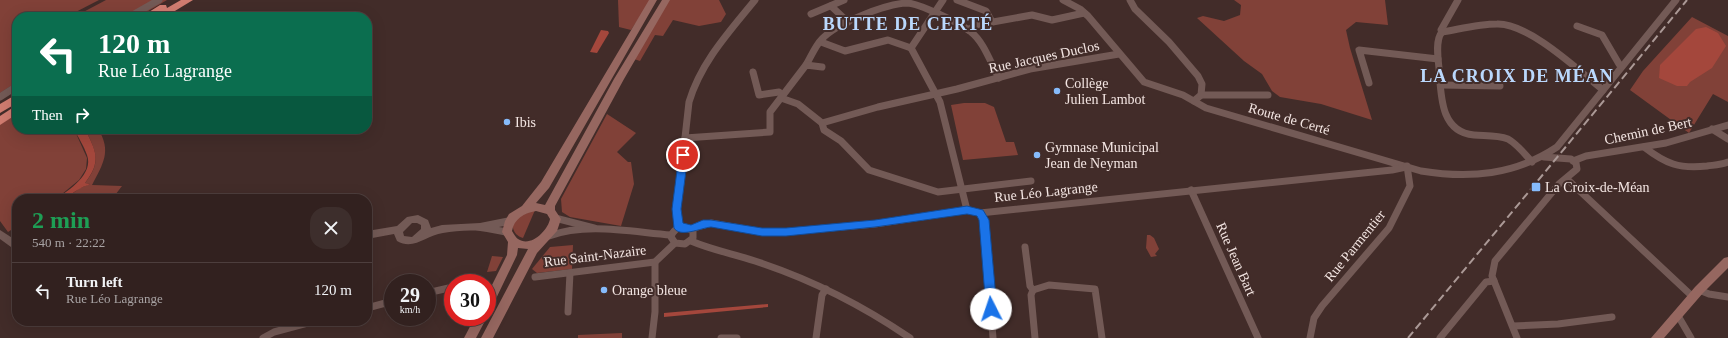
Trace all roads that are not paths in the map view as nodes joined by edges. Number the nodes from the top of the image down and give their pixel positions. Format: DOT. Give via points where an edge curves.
graph roads {
  1 [pos="159,0"];
  2 [pos="176,0"];
  3 [pos="188,0"];
  4 [pos="653,0"];
  5 [pos="666,0"];
  6 [pos="755,0"];
  7 [pos="844,0"];
  8 [pos="943,0"];
  9 [pos="957,0"];
  10 [pos="1063,0"];
  11 [pos="1130,0"];
  12 [pos="1458,0"];
  13 [pos="1676,0"];
  14 [pos="902,2"];
  15 [pos="831,6"];
  16 [pos="138,12"];
  17 [pos="155,12"];
  18 [pos="167,12"];
  19 [pos="934,13"];
  20 [pos="1084,13"];
  21 [pos="811,14"];
  22 [pos="848,22"];
  23 [pos="992,22"];
  24 [pos="1577,26"];
  25 [pos="968,30"];
  26 [pos="1442,32"];
  27 [pos="821,42"];
  28 [pos="911,48"];
  29 [pos="1119,54"];
  30 [pos="1438,59"];
  31 [pos="806,65"];
  32 [pos="1622,66"];
  33 [pos="822,68"];
  34 [pos="753,72"];
  35 [pos="999,78"];
  36 [pos="1369,83"];
  37 [pos="1442,85"];
  38 [pos="1500,86"];
  39 [pos="12,89"];
  40 [pos="1602,89"];
  41 [pos="936,94"];
  42 [pos="1201,95"];
  43 [pos="1268,95"];
  44 [pos="782,96"];
  45 [pos="0,97"];
  46 [pos="12,101"];
  47 [pos="1194,101"];
  48 [pos="0,109"];
  49 [pos="12,109"];
  50 [pos="12,113"];
  51 [pos="0,117"];
  52 [pos="0,121"];
  53 [pos="822,123"];
  54 [pos="1728,125"];
  55 [pos="1712,129"];
  56 [pos="685,138"];
  57 [pos="1728,138"];
  58 [pos="1644,147"];
  59 [pos="1544,158"];
  60 [pos="1573,160"];
  61 [pos="1532,162"];
  62 [pos="1728,162"];
  63 [pos="1407,166"];
  64 [pos="1567,179"];
  65 [pos="1031,181"];
  66 [pos="960,189"];
  67 [pos="1191,190"];
  68 [pos="526,208"];
  69 [pos="967,210"];
  70 [pos="980,213"];
  71 [pos="553,215"];
  72 [pos="510,221"];
  73 [pos="480,227"];
  74 [pos="679,228"];
  75 [pos="691,229"];
  76 [pos="424,230"];
  77 [pos="604,230"];
  78 [pos="398,232"];
  79 [pos="0,234"];
  80 [pos="372,235"];
  81 [pos="671,235"];
  82 [pos="510,236"];
  83 [pos="544,239"];
  84 [pos="691,241"];
  85 [pos="12,242"];
  86 [pos="675,243"];
  87 [pos="0,244"];
  88 [pos="12,244"];
  89 [pos="1024,247"];
  90 [pos="1728,261"];
  91 [pos="655,262"];
  92 [pos="570,273"];
  93 [pos="535,277"];
  94 [pos="1494,281"];
  95 [pos="496,288"];
  96 [pos="826,289"];
  97 [pos="1033,290"];
  98 [pos="1696,294"];
  99 [pos="1728,298"];
  100 [pos="384,303"];
  101 [pos="372,307"];
  102 [pos="568,312"];
  103 [pos="1677,314"];
  104 [pos="1612,317"];
  105 [pos="296,326"];
  106 [pos="476,326"];
  107 [pos="1513,326"];
  108 [pos="263,338"];
  109 [pos="470,338"];
  110 [pos="487,338"];
  111 [pos="652,338"];
  112 [pos="721,338"];
  113 [pos="737,338"];
  114 [pos="816,338"];
  115 [pos="910,338"];
  116 [pos="993,338"];
  117 [pos="1035,338"];
  118 [pos="1102,338"];
  119 [pos="1258,338"];
  120 [pos="1310,338"];
  121 [pos="1440,338"];
  122 [pos="1517,338"];
  123 [pos="1657,338"];
  124 [pos="1691,338"];
  1 -- 16 [label="street"];
  2 -- 17 [label="highway"];
  3 -- 18 [label="highway"];
  4 -- 68 [label="main road" via="545,185"];
  5 -- 71 [label="main road" via="559,188 550,206"];
  6 -- 56 [label="street" via="698,75 689,102"];
  7 -- 15 [label="street"];
  8 -- 19 [label="street"];
  9 -- 23 [label="street" via="986,12"];
  10 -- 20 [label="street, Route de Certé"];
  11 -- 42 [label="street" via="1135,10 1169,42 1198,76 1202,84"];
  12 -- 26 [label="street"];
  13 -- 32 [label="street"];
  14 -- 19 [label="street" via="915,4"];
  14 -- 22 [label="street" via="876,9"];
  15 -- 21 [label="street"];
  15 -- 22 [label="street"];
  19 -- 25 [label="street"];
  19 -- 28 [label="street"];
  20 -- 23 [label="street" via="1052,20 1032,15"];
  20 -- 29 [label="street, Route de Certé"];
  22 -- 27 [label="street" via="828,33"];
  23 -- 25 [label="street" via="976,25"];
  24 -- 32 [label="street" via="1602,36"];
  25 -- 35 [label="street" via="977,38"];
  26 -- 30 [label="street" via="1438,43"];
  26 -- 40 [label="street" via="1502,24 1542,40"];
  27 -- 28 [label="street" via="845,51 888,40"];
  27 -- 31 [label="street"];
  28 -- 41 [label="street"];
  29 -- 35 [label="street, Rue Jacques Duclos" via="1030,69"];
  29 -- 47 [label="street, Route de Certé" via="1144,82"];
  30 -- 36 [label="street" via="1360,50"];
  30 -- 37 [label="street"];
  31 -- 33 [label="street"];
  31 -- 44 [label="street"];
  32 -- 40 [label="street"];
  34 -- 44 [label="street" via="759,95 779,92"];
  35 -- 41 [label="street, Rue Jacques Duclos"];
  37 -- 38 [label="street"];
  37 -- 61 [label="street" via="1444,106 1454,130 1508,140"];
  39 -- 45 [label="street"];
  40 -- 59 [label="street" via="1558,147"];
  41 -- 53 [label="street, Rue Jacques Duclos"];
  41 -- 66 [label="street"];
  42 -- 43 [label="street"];
  42 -- 47 [label="street"];
  44 -- 53 [label="street" via="798,104"];
  44 -- 56 [label="street" via="770,112 770,132"];
  46 -- 48 [label="highway"];
  47 -- 63 [label="street, Route de Certé" via="1206,108"];
  49 -- 51 [label="highway"];
  50 -- 52 [label="highway"];
  53 -- 66 [label="street" via="824,130 841,141 869,170 938,192"];
  54 -- 55 [label="street, Chemin de Bert"];
  55 -- 57 [label="street"];
  55 -- 58 [label="street, Chemin de Bert"];
  56 -- 74 [label="street" via="677,209"];
  58 -- 60 [label="street, Chemin de Bert"];
  58 -- 62 [label="street" via="1668,164 1678,166"];
  59 -- 60 [label="street, Chemin de Bert"];
  59 -- 61 [label="street, Route de Certé"];
  60 -- 64 [label="street" via="1577,169"];
  61 -- 63 [label="street, Route de Certé" via="1495,173 1478,175 1440,174"];
  63 -- 67 [label="street, Rue Léo Lagrange" via="1392,170"];
  63 -- 120 [label="street, Rue Parmentier" via="1410,186 1394,220 1322,306 1314,318"];
  64 -- 94 [label="street" via="1559,184 1495,262 1492,276"];
  64 -- 98 [label="street"];
  65 -- 66 [label="street"];
  66 -- 69 [label="street"];
  67 -- 70 [label="street, Rue Léo Lagrange"];
  67 -- 119 [label="street, Rue Jean Bart"];
  68 -- 71 [label="main road" via="541,207"];
  68 -- 72 [label="main road"];
  69 -- 70 [label="street, Rue Léo Lagrange"];
  69 -- 75 [label="street, Rue Léo Lagrange" via="875,224 786,232 762,232 711,224"];
  70 -- 116 [label="street" via="984,220"];
  71 -- 77 [label="street"];
  71 -- 83 [label="main road" via="554,228"];
  72 -- 73 [label="street"];
  72 -- 82 [label="main road"];
  73 -- 76 [label="street"];
  73 -- 82 [label="street"];
  74 -- 75 [label="street"];
  74 -- 81 [label="street"];
  75 -- 84 [label="street" via="694,233"];
  76 -- 78 [label="street" via="416,239 409,241 402,240"];
  76 -- 78 [label="street" via="421,220 414,220 406,222"];
  77 -- 81 [label="street"];
  77 -- 83 [label="street" via="562,231"];
  78 -- 80 [label="street"];
  79 -- 85 [label="street"];
  81 -- 86 [label="street"];
  82 -- 83 [label="main road" via="525,245"];
  82 -- 95 [label="main road" via="512,255"];
  83 -- 110 [label="main road" via="533,250"];
  84 -- 86 [label="street" via="681,245"];
  84 -- 96 [label="street" via="776,268"];
  86 -- 91 [label="street, Rue Saint-Nazaire"];
  87 -- 88 [label="street"];
  89 -- 97 [label="street" via="1030,286"];
  90 -- 98 [label="main road"];
  91 -- 92 [label="street, Rue Saint-Nazaire"];
  91 -- 111 [label="street"];
  92 -- 93 [label="street, Rue Saint-Nazaire"];
  92 -- 102 [label="street"];
  94 -- 107 [label="street"];
  94 -- 121 [label="street" via="1486,282"];
  96 -- 114 [label="street" via="822,295"];
  96 -- 115 [label="street" via="879,316"];
  97 -- 117 [label="street" via="1031,295"];
  97 -- 118 [label="street" via="1049,285 1096,289"];
  98 -- 99 [label="street"];
  98 -- 103 [label="main road"];
  100 -- 101 [label="street"];
  103 -- 123 [label="main road"];
  103 -- 124 [label="street"];
  104 -- 107 [label="street" via="1558,324"];
  105 -- 108 [label="street"];
  106 -- 109 [label="main road"];
  107 -- 122 [label="street"];
  112 -- 113 [label="street"];
}
